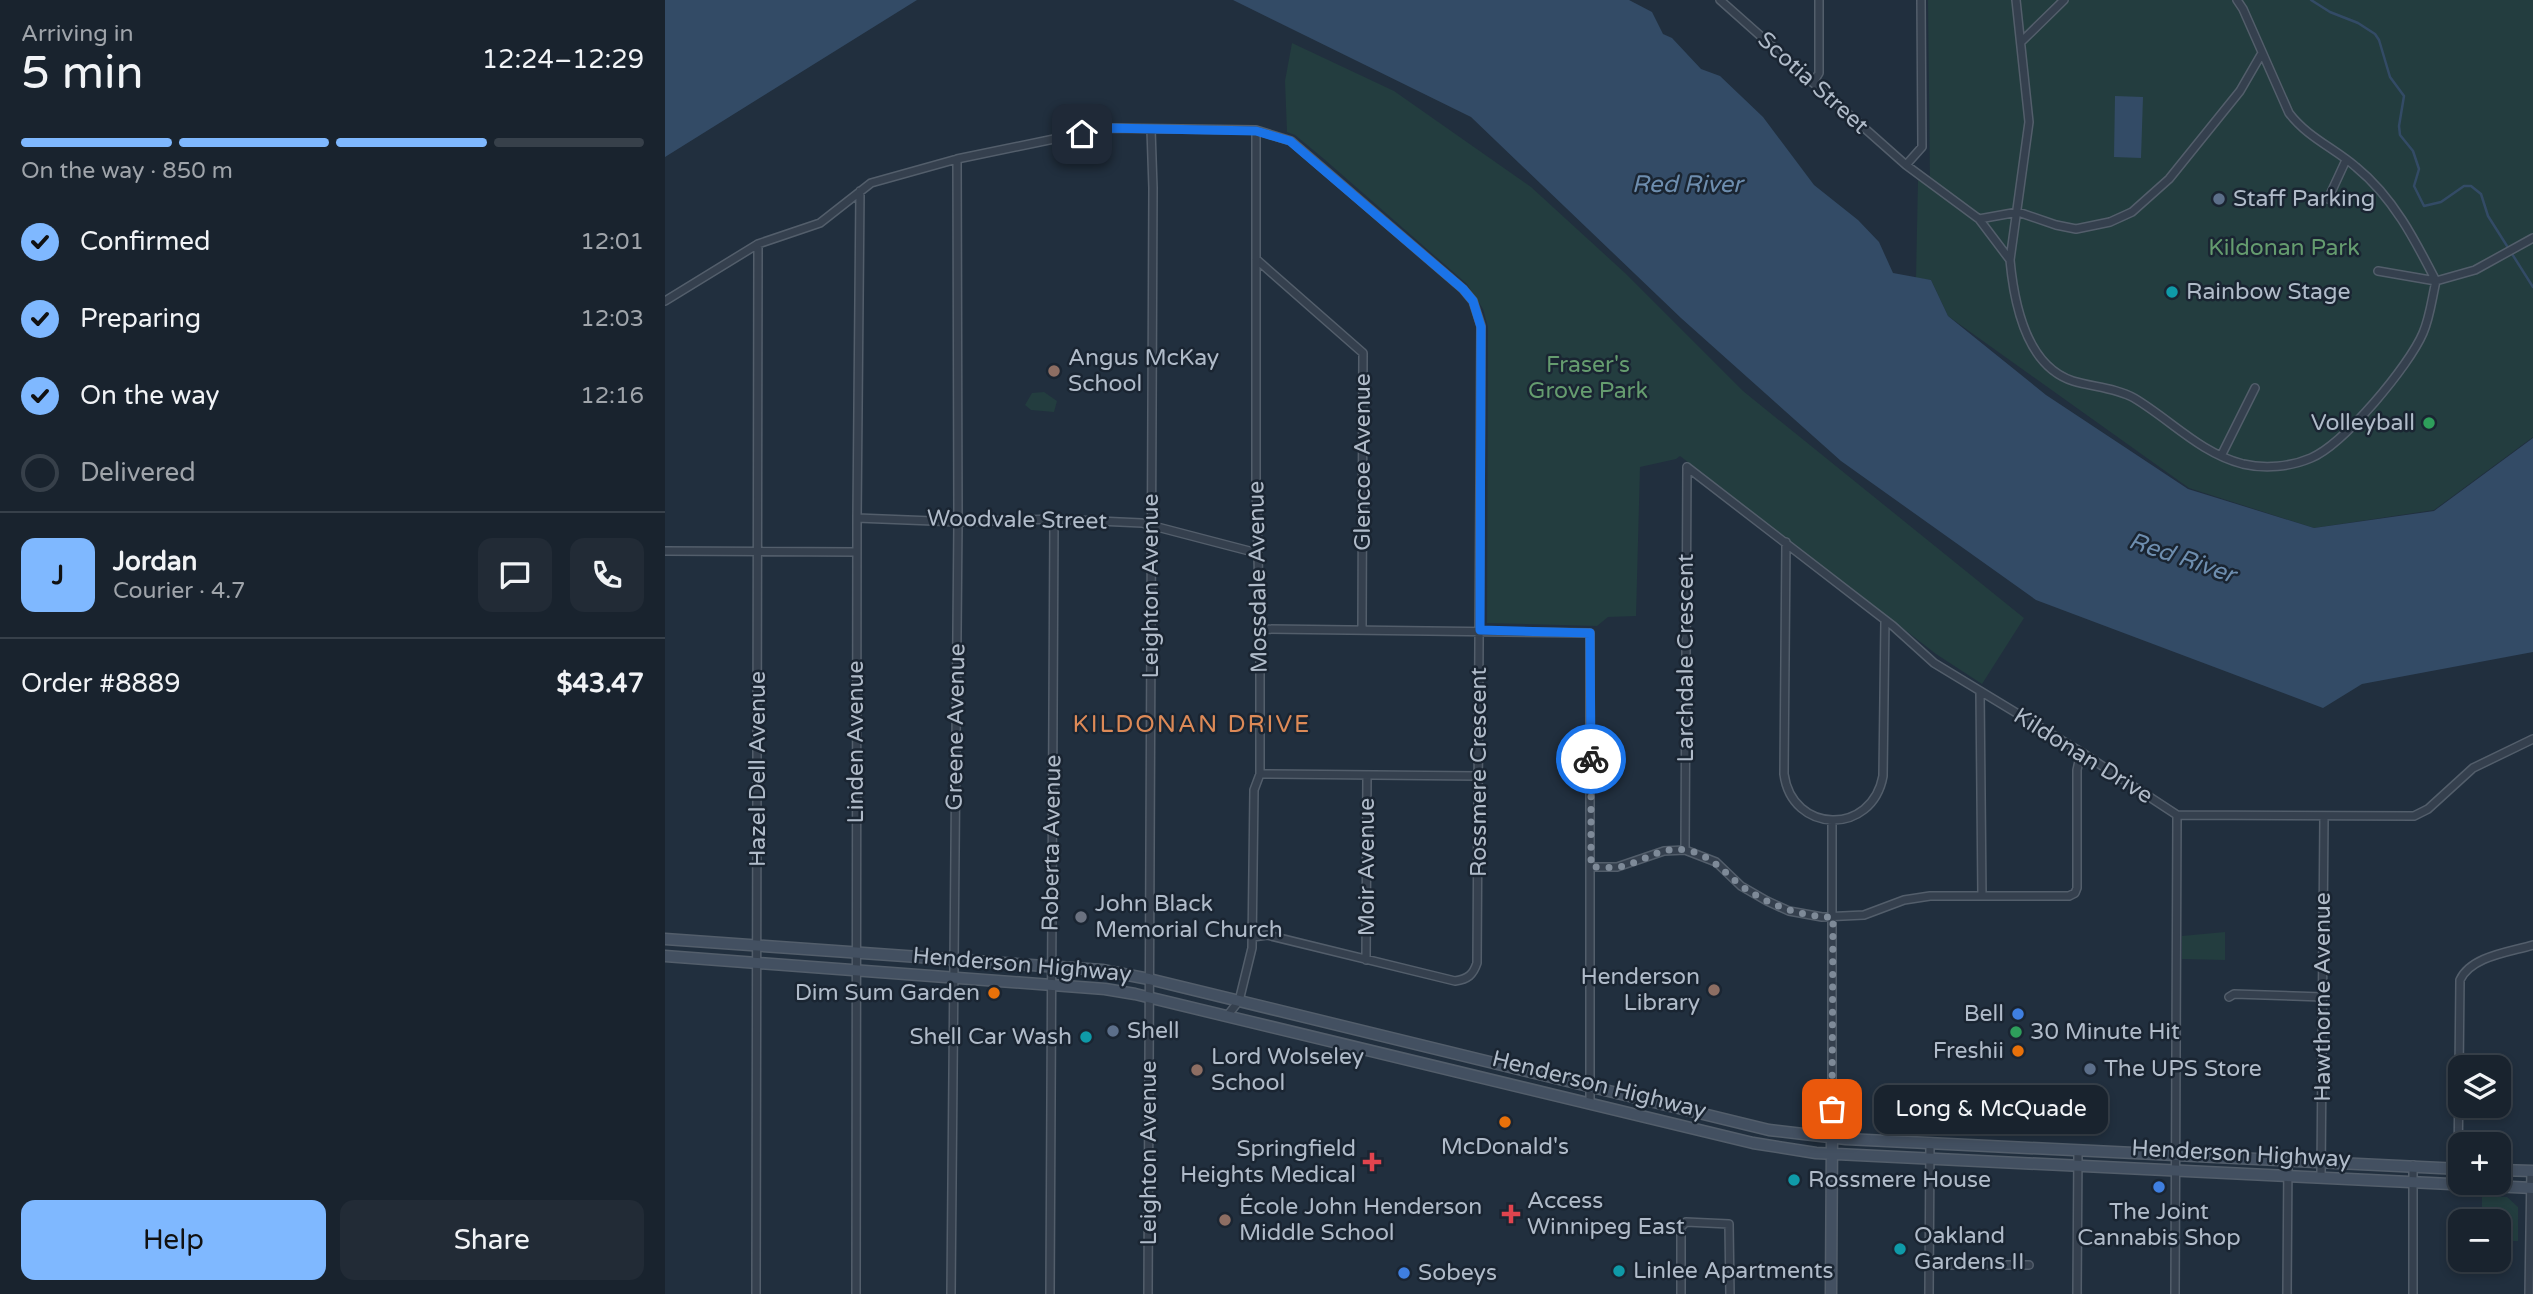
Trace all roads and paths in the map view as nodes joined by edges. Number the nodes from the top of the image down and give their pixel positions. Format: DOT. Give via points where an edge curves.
graph roads {
  1 [pos="1720,0"];
  2 [pos="1819,0"];
  3 [pos="1921,0"];
  4 [pos="2016,0"];
  5 [pos="2064,0"];
  6 [pos="2238,0"];
  7 [pos="2022,41"];
  8 [pos="2262,53"];
  9 [pos="1814,83"];
  10 [pos="1151,129"];
  11 [pos="1256,131"];
  12 [pos="957,159"];
  13 [pos="2346,160"];
  14 [pos="1906,165"];
  15 [pos="860,191"];
  16 [pos="2328,199"];
  17 [pos="2018,212"];
  18 [pos="1979,219"];
  19 [pos="2533,238"];
  20 [pos="758,244"];
  21 [pos="1256,259"];
  22 [pos="2010,260"];
  23 [pos="2378,271"];
  24 [pos="2436,281"];
  25 [pos="665,301"];
  26 [pos="2255,388"];
  27 [pos="2221,456"];
  28 [pos="1687,467"];
  29 [pos="857,518"];
  30 [pos="1055,519"];
  31 [pos="958,522"];
  32 [pos="1152,525"];
  33 [pos="1786,542"];
  34 [pos="665,551"];
  35 [pos="759,552"];
  36 [pos="857,552"];
  37 [pos="1257,553"];
  38 [pos="1885,620"];
  39 [pos="1260,629"];
  40 [pos="1362,630"];
  41 [pos="1480,630"];
  42 [pos="1980,691"];
  43 [pos="2533,739"];
  44 [pos="2081,752"];
  45 [pos="1260,775"];
  46 [pos="1367,775"];
  47 [pos="1478,776"];
  48 [pos="2177,815"];
  49 [pos="2323,816"];
  50 [pos="1832,821"];
  51 [pos="1685,850"];
  52 [pos="1591,867"];
  53 [pos="1982,896"];
  54 [pos="1833,917"];
  55 [pos="1253,937"];
  56 [pos="665,939"];
  57 [pos="758,945"];
  58 [pos="2533,945"];
  59 [pos="856,953"];
  60 [pos="665,956"];
  61 [pos="954,960"];
  62 [pos="1366,960"];
  63 [pos="756,963"];
  64 [pos="1050,967"];
  65 [pos="856,970"];
  66 [pos="954,977"];
  67 [pos="1149,979"];
  68 [pos="1051,985"];
  69 [pos="1149,997"];
  70 [pos="2229,997"];
  71 [pos="2323,997"];
  72 [pos="1239,1001"];
  73 [pos="1227,1016"];
  74 [pos="1320,1021"];
  75 [pos="1317,1037"];
  76 [pos="1415,1044"];
  77 [pos="1413,1060"];
  78 [pos="1589,1085"];
  79 [pos="1590,1102"];
  80 [pos="1724,1118"];
  81 [pos="2459,1132"];
  82 [pos="1712,1133"];
  83 [pos="1832,1138"];
  84 [pos="1930,1142"];
  85 [pos="2078,1150"];
  86 [pos="1832,1153"];
  87 [pos="2175,1154"];
  88 [pos="1930,1159"];
  89 [pos="2288,1159"];
  90 [pos="2322,1161"];
  91 [pos="2413,1165"];
  92 [pos="2078,1166"];
  93 [pos="2448,1167"];
  94 [pos="2511,1170"];
  95 [pos="2532,1170"];
  96 [pos="2175,1171"];
  97 [pos="2288,1175"];
  98 [pos="2321,1177"];
  99 [pos="2413,1182"];
  100 [pos="2531,1188"];
  101 [pos="1930,1265"];
  102 [pos="2029,1265"];
  103 [pos="756,1294"];
  104 [pos="856,1294"];
  105 [pos="951,1294"];
  106 [pos="1050,1294"];
  107 [pos="1148,1294"];
  108 [pos="1681,1294"];
  109 [pos="1730,1294"];
  110 [pos="1831,1294"];
  111 [pos="1929,1294"];
  112 [pos="2077,1294"];
  113 [pos="2175,1294"];
  114 [pos="2287,1294"];
  115 [pos="2413,1294"];
  116 [pos="2529,1294"];
  1 -- 9 [label="street, Scotia Street"];
  2 -- 9 [label="street" via="1819,73"];
  3 -- 14 [label="street" via="1922,147"];
  4 -- 7 [label="street"];
  5 -- 7 [label="street"];
  6 -- 8 [label="street"];
  7 -- 17 [label="street" via="2029,121"];
  8 -- 13 [label="street" via="2299,126"];
  8 -- 17 [label="street" via="2239,91 2169,179 2132,212 2076,229"];
  9 -- 14 [label="street, Scotia Street"];
  10 -- 11 [label="street"];
  10 -- 12 [label="street" via="1107,128"];
  10 -- 32 [label="street, Leighton Avenue"];
  11 -- 21 [label="street, Mossdale Avenue"];
  11 -- 41 [label="street, Rossmere Crescent" via="1290,141 1473,301 1481,327"];
  12 -- 15 [label="street" via="871,183"];
  12 -- 31 [label="street, Greene Avenue"];
  13 -- 16 [label="street"];
  13 -- 24 [label="street" via="2387,198 2410,230"];
  14 -- 18 [label="street, Scotia Street"];
  15 -- 20 [label="street" via="820,222"];
  15 -- 29 [label="street, Linden Avenue"];
  17 -- 18 [label="street"];
  17 -- 22 [label="street"];
  18 -- 22 [label="street, Scotia Street"];
  19 -- 24 [label="street" via="2475,270"];
  20 -- 25 [label="street"];
  20 -- 35 [label="street, Hazel Dell Avenue"];
  21 -- 37 [label="street, Mossdale Avenue"];
  21 -- 40 [label="street, Glencoe Avenue" via="1363,353"];
  22 -- 27 [label="street" via="2029,338 2049,367 2074,381 2134,398"];
  23 -- 24 [label="street"];
  24 -- 27 [label="street" via="2424,332 2407,361 2330,445 2312,458 2265,467"];
  26 -- 27 [label="street"];
  28 -- 33 [label="street, Kildonan Drive"];
  28 -- 51 [label="street, Larchdale Crescent"];
  29 -- 31 [label="street, Woodvale Street"];
  29 -- 36 [label="street, Linden Avenue"];
  30 -- 31 [label="street, Woodvale Street"];
  30 -- 32 [label="street, Woodvale Street"];
  30 -- 64 [label="street, Roberta Avenue"];
  31 -- 61 [label="street, Greene Avenue"];
  32 -- 37 [label="street, Woodvale Street"];
  32 -- 67 [label="street, Leighton Avenue"];
  33 -- 38 [label="street, Kildonan Drive"];
  33 -- 50 [label="street" via="1785,781 1801,808"];
  34 -- 35 [label="street"];
  35 -- 36 [label="street"];
  35 -- 57 [label="street, Hazel Dell Avenue"];
  36 -- 59 [label="street, Linden Avenue"];
  37 -- 39 [label="street, Mossdale Avenue"];
  38 -- 42 [label="street, Kildonan Drive" via="1934,663"];
  38 -- 50 [label="street" via="1881,785 1876,798 1862,811"];
  39 -- 40 [label="street"];
  39 -- 45 [label="street, Mossdale Avenue"];
  40 -- 41 [label="street"];
  41 -- 47 [label="street, Rossmere Crescent"];
  41 -- 52 [label="street" via="1590,633"];
  42 -- 44 [label="street, Kildonan Drive"];
  42 -- 53 [label="street"];
  43 -- 49 [label="street, Kildonan Drive" via="2473,768 2419,814"];
  44 -- 48 [label="street, Kildonan Drive"];
  44 -- 53 [label="street" via="2075,893"];
  45 -- 46 [label="street"];
  45 -- 55 [label="street, Mossdale Avenue" via="1254,790"];
  46 -- 47 [label="street"];
  46 -- 62 [label="street, Moir Avenue"];
  47 -- 62 [label="street, Rossmere Crescent" via="1478,963 1474,974 1455,981"];
  48 -- 49 [label="street, Kildonan Drive"];
  48 -- 87 [label="street"];
  49 -- 71 [label="street, Hawthorne Avenue"];
  50 -- 54 [label="street"];
  51 -- 52 [label="street" via="1657,853 1617,867"];
  51 -- 54 [label="street" via="1716,862 1741,886 1789,911"];
  52 -- 78 [label="street"];
  53 -- 54 [label="street" via="1917,897 1864,915"];
  54 -- 83 [label="street"];
  55 -- 62 [label="street, Rossmere Crescent" via="1267,936"];
  55 -- 72 [label="street, Mossdale Avenue"];
  56 -- 57 [label="main road, Henderson Highway"];
  57 -- 59 [label="main road, Henderson Highway"];
  57 -- 63 [label="street, Hazel Dell Avenue"];
  58 -- 81 [label="street" via="2479,961 2460,981"];
  59 -- 61 [label="main road, Henderson Highway"];
  59 -- 65 [label="street, Linden Avenue"];
  60 -- 63 [label="main road, Henderson Highway"];
  61 -- 64 [label="main road, Henderson Highway"];
  61 -- 66 [label="street, Greene Avenue"];
  63 -- 65 [label="main road, Henderson Highway"];
  63 -- 103 [label="street, Hazel Dell Avenue"];
  64 -- 67 [label="main road, Henderson Highway"];
  64 -- 68 [label="street, Roberta Avenue"];
  65 -- 66 [label="main road, Henderson Highway"];
  65 -- 104 [label="street, Linden Avenue"];
  66 -- 68 [label="main road, Henderson Highway"];
  66 -- 105 [label="street, Greene Avenue"];
  67 -- 69 [label="street, Leighton Avenue"];
  67 -- 72 [label="main road, Henderson Highway"];
  68 -- 69 [label="main road, Henderson Highway"];
  68 -- 106 [label="street, Roberta Avenue"];
  69 -- 73 [label="main road, Henderson Highway"];
  69 -- 107 [label="street, Leighton Avenue"];
  70 -- 71 [label="street"];
  71 -- 90 [label="street, Hawthorne Avenue"];
  72 -- 73 [label="street, Mossdale Avenue"];
  72 -- 74 [label="main road, Henderson Highway"];
  73 -- 75 [label="main road, Henderson Highway"];
  74 -- 75 [label="main road"];
  74 -- 76 [label="main road, Henderson Highway"];
  75 -- 77 [label="main road, Henderson Highway"];
  76 -- 77 [label="main road"];
  76 -- 78 [label="main road, Henderson Highway"];
  77 -- 79 [label="main road, Henderson Highway"];
  78 -- 79 [label="street"];
  78 -- 80 [label="main road, Henderson Highway"];
  79 -- 82 [label="main road, Henderson Highway"];
  80 -- 82 [label="main road"];
  80 -- 83 [label="main road, Henderson Highway" via="1769,1130"];
  82 -- 86 [label="main road, Henderson Highway" via="1782,1149"];
  83 -- 84 [label="main road, Henderson Highway"];
  83 -- 86 [label="main road"];
  84 -- 85 [label="main road, Henderson Highway"];
  84 -- 88 [label="street"];
  85 -- 87 [label="main road, Henderson Highway"];
  85 -- 92 [label="street"];
  86 -- 88 [label="main road, Henderson Highway"];
  86 -- 110 [label="main road"];
  87 -- 89 [label="main road, Henderson Highway"];
  87 -- 96 [label="street"];
  88 -- 92 [label="main road, Henderson Highway"];
  88 -- 101 [label="street"];
  89 -- 90 [label="main road, Henderson Highway"];
  89 -- 97 [label="street"];
  90 -- 91 [label="main road, Henderson Highway"];
  90 -- 98 [label="street, Hawthorne Avenue"];
  91 -- 93 [label="main road, Henderson Highway"];
  91 -- 99 [label="street"];
  92 -- 96 [label="main road, Henderson Highway"];
  92 -- 112 [label="street"];
  94 -- 95 [label="main road"];
  95 -- 100 [label="street"];
  96 -- 97 [label="main road, Henderson Highway"];
  96 -- 113 [label="street"];
  97 -- 98 [label="main road, Henderson Highway"];
  97 -- 114 [label="street"];
  98 -- 99 [label="main road, Henderson Highway"];
  99 -- 100 [label="main road, Henderson Highway"];
  99 -- 115 [label="street"];
  100 -- 116 [label="street"];
  101 -- 102 [label="street"];
  101 -- 111 [label="street"];
  108 -- 109 [label="street" via="1681,1227 1686,1222 1729,1224"];
}
